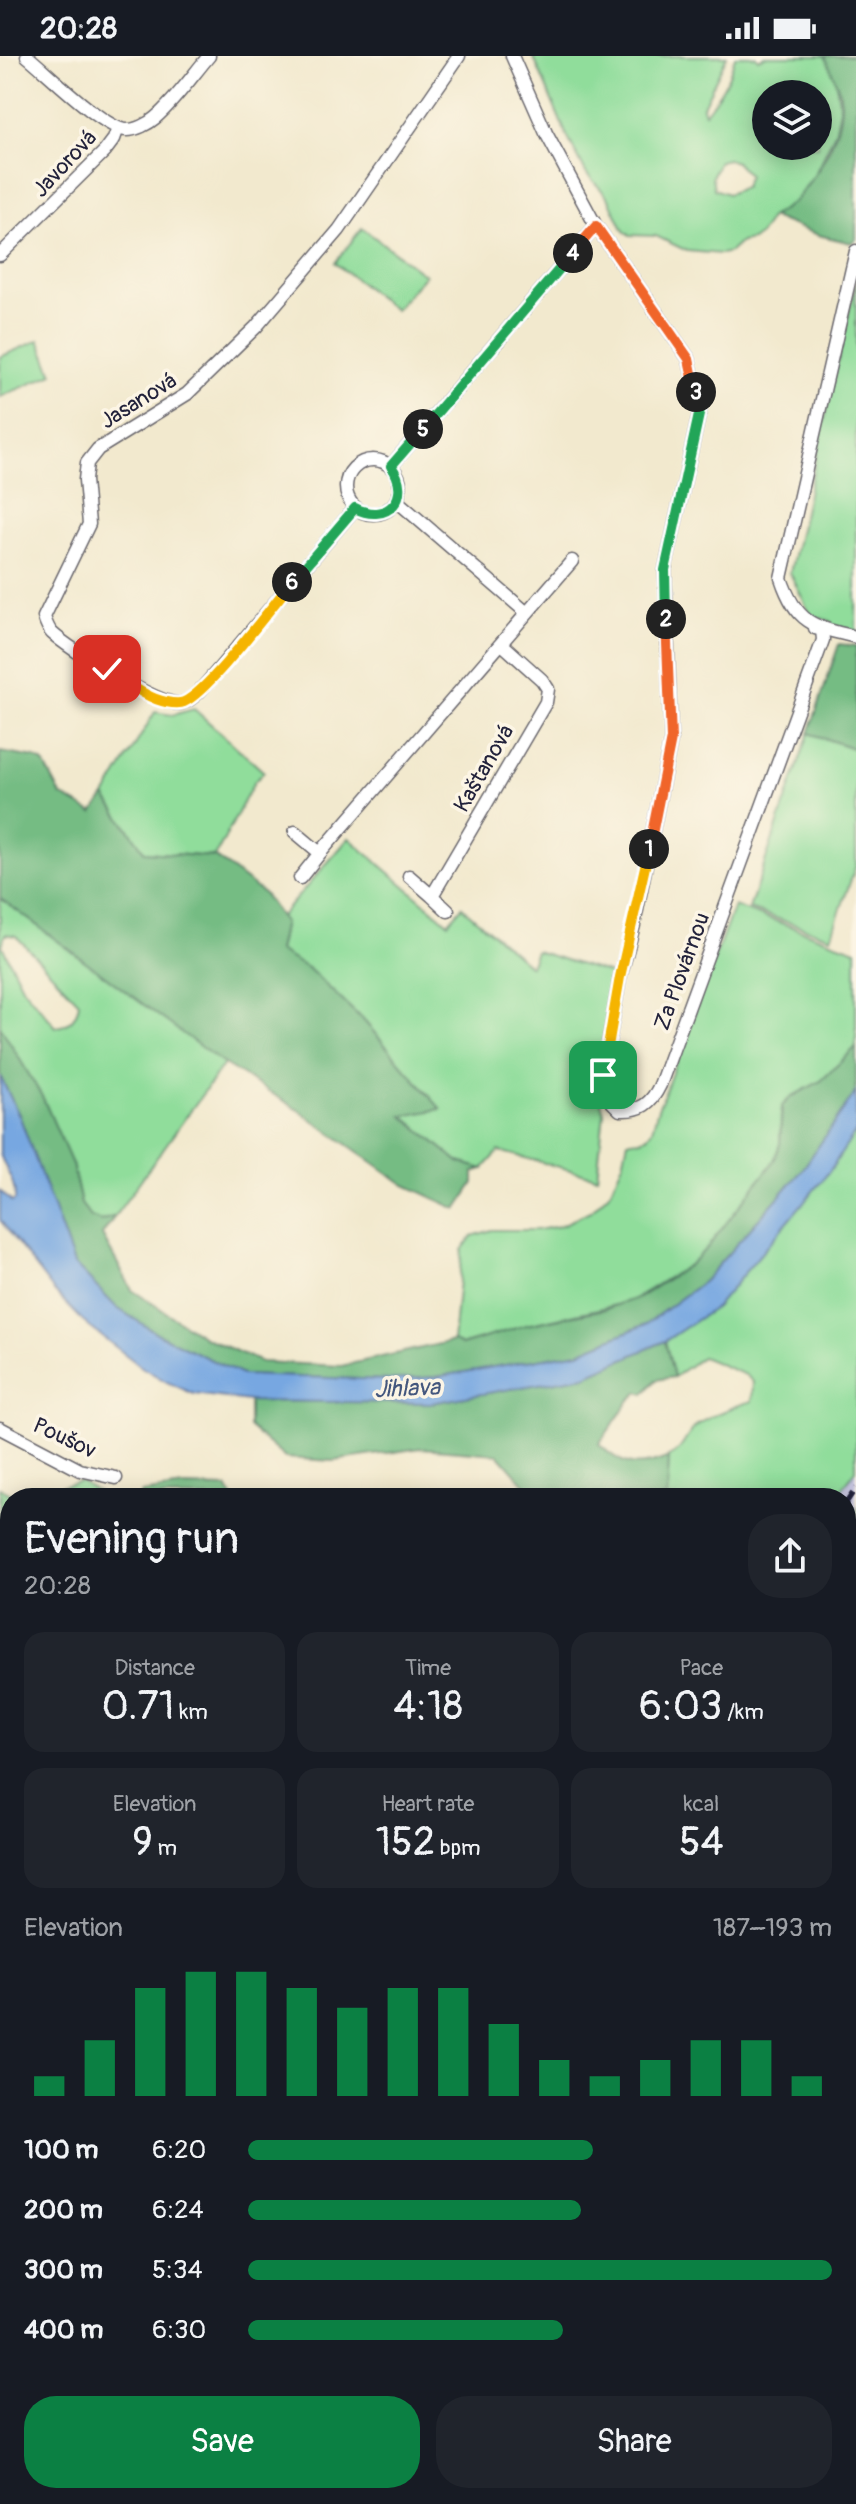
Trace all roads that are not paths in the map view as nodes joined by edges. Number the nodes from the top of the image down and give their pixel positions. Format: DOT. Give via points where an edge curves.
graph roads {
  1 [pos="27,56"];
  2 [pos="209,56"];
  3 [pos="459,56"];
  4 [pos="512,56"];
  5 [pos="118,128"];
  6 [pos="596,226"];
  7 [pos="856,251"];
  8 [pos="0,255"];
  9 [pos="391,466"];
  10 [pos="397,501"];
  11 [pos="355,508"];
  12 [pos="572,561"];
  13 [pos="527,613"];
  14 [pos="815,628"];
  15 [pos="856,637"];
  16 [pos="502,644"];
  17 [pos="295,832"];
  18 [pos="320,853"];
  19 [pos="409,876"];
  20 [pos="300,878"];
  21 [pos="432,896"];
  22 [pos="448,911"];
  23 [pos="0,1428"];
  24 [pos="116,1478"];
  1 -- 5 [label="street, Javorová"];
  2 -- 5 [label="street, Javorová" via="155,118 137,128"];
  3 -- 11 [label="street, Jasanová" via="339,230 256,327 187,394 98,449 87,463 89,524 44,617 49,631 150,696 182,703 218,670"];
  4 -- 6 [label="street, Za Plovárnou"];
  5 -- 8 [label="street, Javorová" via="105,151"];
  6 -- 9 [label="street"];
  6 -- 14 [label="street, Za Plovárnou" via="689,359 700,410 665,570 671,739 603,1075 606,1096 620,1110 641,1108 652,1101 660,1085 823,640 822,630"];
  7 -- 14 [label="street" via="781,578 795,610"];
  9 -- 10 [label="street" via="399,476"];
  9 -- 11 [label="street" via="368,459 356,464 345,486"];
  10 -- 11 [label="street" via="377,514"];
  10 -- 13 [label="street"];
  12 -- 13 [label="street"];
  13 -- 16 [label="street"];
  14 -- 15 [label="street"];
  16 -- 18 [label="street"];
  16 -- 21 [label="street, Kaštanová" via="542,680 548,689 546,702"];
  17 -- 18 [label="street"];
  18 -- 20 [label="street"];
  19 -- 21 [label="street"];
  21 -- 22 [label="street"];
  23 -- 24 [label="street, Poušov" via="80,1470"];
}
